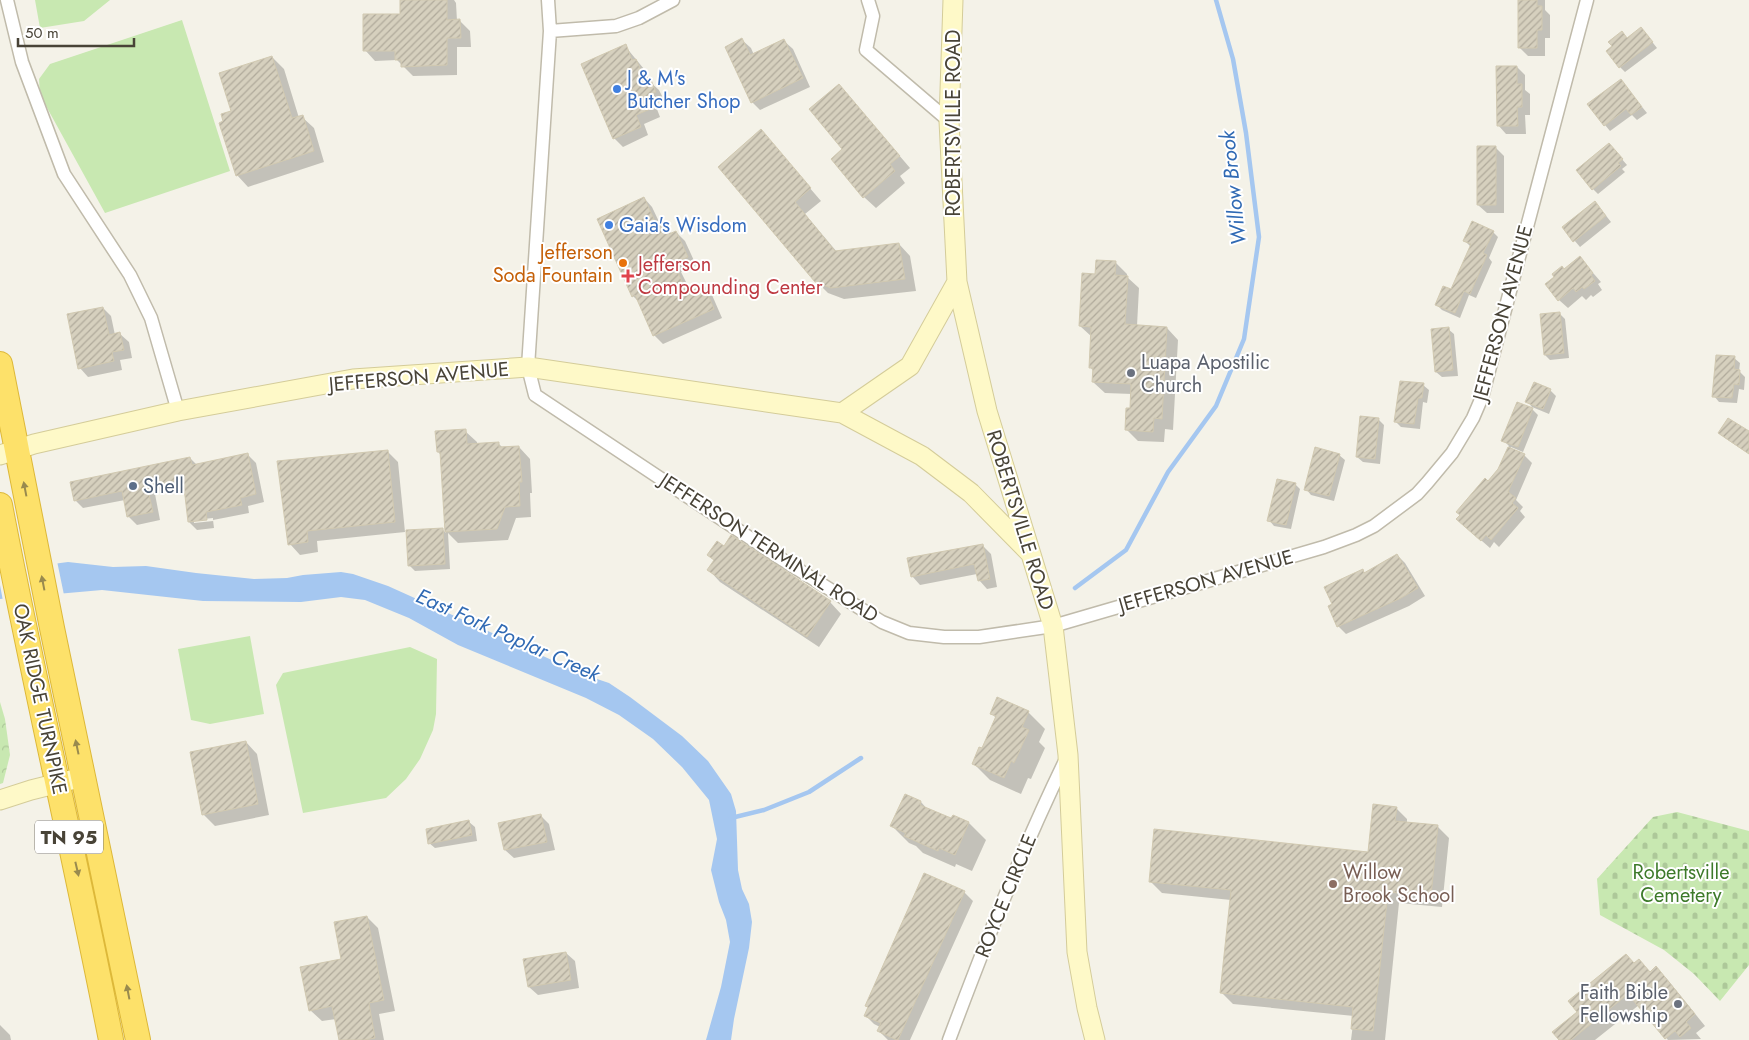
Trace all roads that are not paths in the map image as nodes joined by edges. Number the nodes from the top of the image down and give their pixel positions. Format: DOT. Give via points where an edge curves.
graph roads {
  1 [pos="7,0"];
  2 [pos="548,0"];
  3 [pos="673,0"];
  4 [pos="868,0"];
  5 [pos="953,0"];
  6 [pos="1587,0"];
  7 [pos="550,31"];
  8 [pos="949,121"];
  9 [pos="957,282"];
  10 [pos="0,364"];
  11 [pos="528,368"];
  12 [pos="178,411"];
  13 [pos="842,413"];
  14 [pos="9,452"];
  15 [pos="0,504"];
  16 [pos="1029,552"];
  17 [pos="1053,626"];
  18 [pos="1068,755"];
  19 [pos="84,777"];
  20 [pos="58,784"];
  21 [pos="0,800"];
  22 [pos="111,1040"];
  23 [pos="138,1040"];
  24 [pos="949,1040"];
  25 [pos="1095,1040"];
  1 -- 12 [label="street" via="22,62 64,174 139,292 151,318"];
  2 -- 7 [label="street, JEFFERSON TERMINAL ROAD"];
  3 -- 7 [label="street" via="616,26"];
  4 -- 8 [label="street" via="873,16 866,50"];
  5 -- 8 [label="street, ROBERTSVILLE ROAD"];
  6 -- 17 [label="street, JEFFERSON AVENUE" via="1482,397 1473,418 1439,470 1417,494 1374,526 1356,535"];
  7 -- 11 [label="street, JEFFERSON TERMINAL ROAD"];
  8 -- 9 [label="street, ROBERTSVILLE ROAD"];
  9 -- 13 [label="street" via="910,366"];
  9 -- 16 [label="street, ROBERTSVILLE ROAD" via="987,411"];
  10 -- 14 [label="highway"];
  11 -- 12 [label="street, JEFFERSON AVENUE" via="368,377"];
  11 -- 13 [label="street, JEFFERSON AVENUE"];
  11 -- 17 [label="street, JEFFERSON TERMINAL ROAD" via="535,395 882,622 909,633 944,637 980,637"];
  12 -- 14 [label="street, JEFFERSON AVENUE"];
  13 -- 16 [label="street, JEFFERSON AVENUE" via="929,461 972,493"];
  19 -- 14 [label="highway, one-way" via="34,537"];
  15 -- 20 [label="highway, OAK RIDGE TURNPIKE / TN 95"];
  16 -- 17 [label="street, ROBERTSVILLE ROAD"];
  17 -- 18 [label="street, ROBERTSVILLE ROAD"];
  18 -- 24 [label="street, ROYCE CIRCLE" via="1045,801"];
  18 -- 25 [label="street, ROBERTSVILLE ROAD" via="1077,952"];
  19 -- 20 [label="street"];
  23 -- 19 [label="highway, one-way"];
  20 -- 21 [label="street"];
  20 -- 22 [label="highway, OAK RIDGE TURNPIKE / TN 95, one-way"];
}
